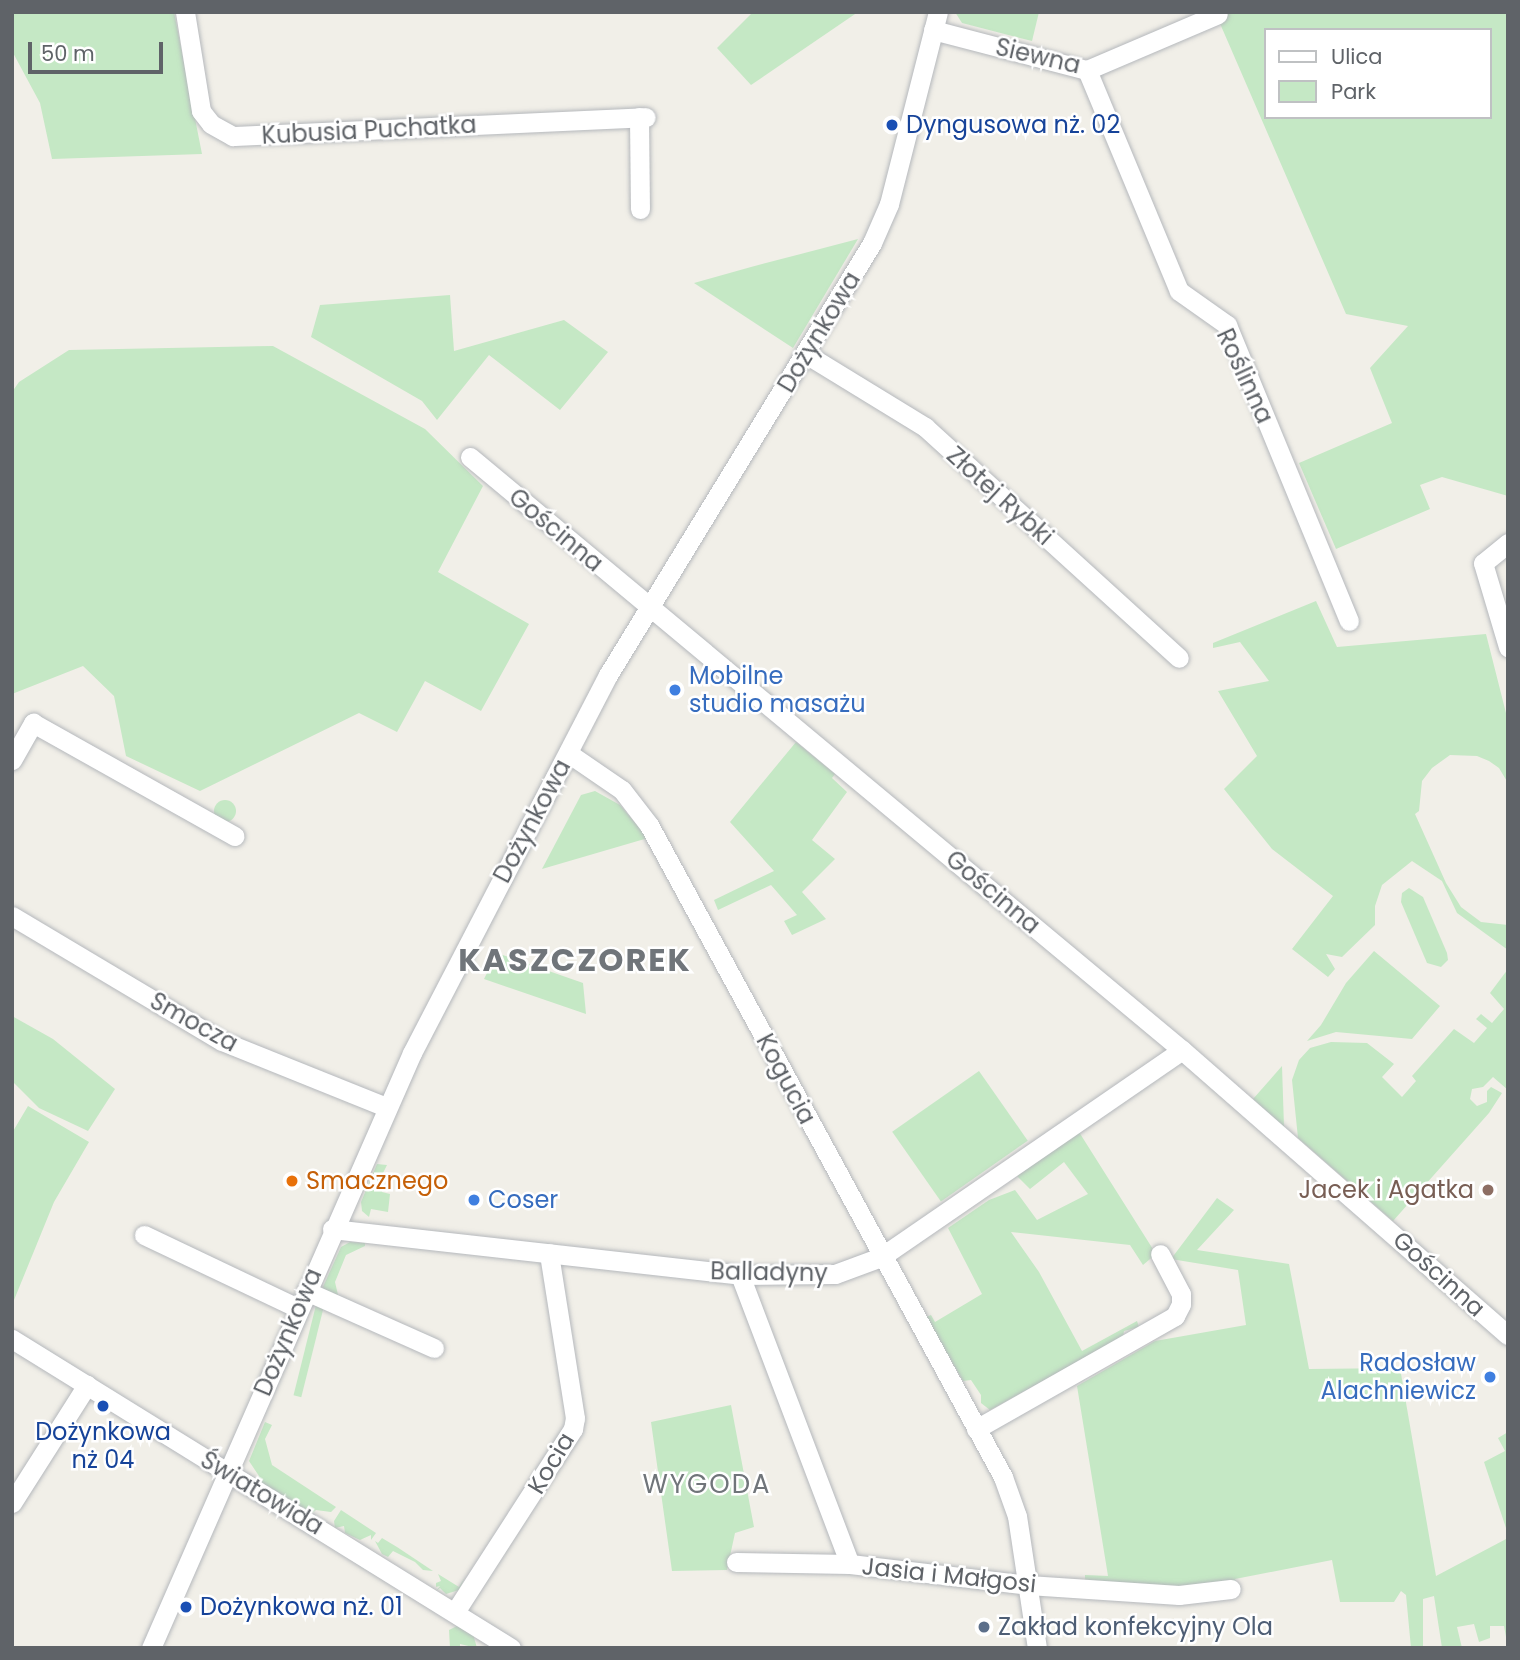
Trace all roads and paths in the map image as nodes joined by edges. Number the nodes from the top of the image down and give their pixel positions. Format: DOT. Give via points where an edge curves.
graph roads {
  1 [pos="185,12"];
  2 [pos="1218,14"];
  3 [pos="934,18"];
  4 [pos="1087,70"];
  5 [pos="640,209"];
  6 [pos="806,354"];
  7 [pos="470,457"];
  8 [pos="1508,543"];
  9 [pos="650,606"];
  10 [pos="1349,621"];
  11 [pos="1508,647"];
  12 [pos="1179,658"];
  13 [pos="568,753"];
  14 [pos="12,760"];
  15 [pos="234,836"];
  16 [pos="12,916"];
  17 [pos="1182,1050"];
  18 [pos="386,1107"];
  19 [pos="332,1228"];
  20 [pos="144,1235"];
  21 [pos="549,1253"];
  22 [pos="1160,1254"];
  23 [pos="881,1257"];
  24 [pos="740,1275"];
  25 [pos="302,1300"];
  26 [pos="1508,1335"];
  27 [pos="12,1339"];
  28 [pos="434,1348"];
  29 [pos="87,1384"];
  30 [pos="976,1429"];
  31 [pos="228,1472"];
  32 [pos="12,1503"];
  33 [pos="736,1562"];
  34 [pos="850,1564"];
  35 [pos="1028,1585"];
  36 [pos="1231,1589"];
  37 [pos="455,1612"];
  38 [pos="151,1648"];
  39 [pos="511,1648"];
  40 [pos="1037,1648"];
  1 -- 5 [label="street, Kubusia Puchatka" via="201,111 211,124 233,136 643,117"];
  2 -- 4 [label="street, Siewna"];
  3 -- 4 [label="street, Siewna"];
  3 -- 6 [label="street, Dożynkowa" via="883,219"];
  4 -- 10 [label="street, Roślinna" via="1179,291 1227,325"];
  6 -- 9 [label="street, Dożynkowa"];
  6 -- 12 [label="street, Złotej Rybki" via="925,427"];
  7 -- 9 [label="street, Gościnna"];
  8 -- 11 [label="street" via="1483,563"];
  9 -- 13 [label="street, Dożynkowa"];
  9 -- 17 [label="street, Gościnna"];
  13 -- 18 [label="street, Dożynkowa"];
  13 -- 23 [label="street, Kogucia" via="617,785 649,825"];
  14 -- 15 [label="street" via="33,723"];
  16 -- 18 [label="street, Smocza" via="222,1041"];
  17 -- 23 [label="street, Balladyny"];
  17 -- 26 [label="street, Gościnna"];
  18 -- 19 [label="street, Dożynkowa"];
  19 -- 21 [label="street, Balladyny"];
  19 -- 25 [label="street, Dożynkowa"];
  20 -- 25 [label="street"];
  21 -- 24 [label="street, Balladyny"];
  21 -- 37 [label="street, Kocia" via="573,1429"];
  22 -- 30 [label="street" via="1181,1294 1175,1316"];
  23 -- 24 [label="street, Balladyny" via="849,1271 821,1276"];
  23 -- 30 [label="street, Kogucia"];
  24 -- 34 [label="street, Jasia i Małgosi"];
  25 -- 28 [label="street"];
  25 -- 31 [label="street, Dożynkowa"];
  27 -- 29 [label="street, Światowida"];
  29 -- 31 [label="street, Światowida"];
  29 -- 32 [label="street"];
  30 -- 35 [label="street, Kogucia" via="1011,1497"];
  31 -- 37 [label="street, Światowida"];
  31 -- 38 [label="street, Dożynkowa"];
  33 -- 34 [label="street"];
  34 -- 35 [label="street, Jasia i Małgosi"];
  35 -- 36 [label="street, Jasia i Małgosi" via="1180,1595"];
  35 -- 40 [label="street, Kogucia"];
  37 -- 39 [label="street, Światowida"];
}
